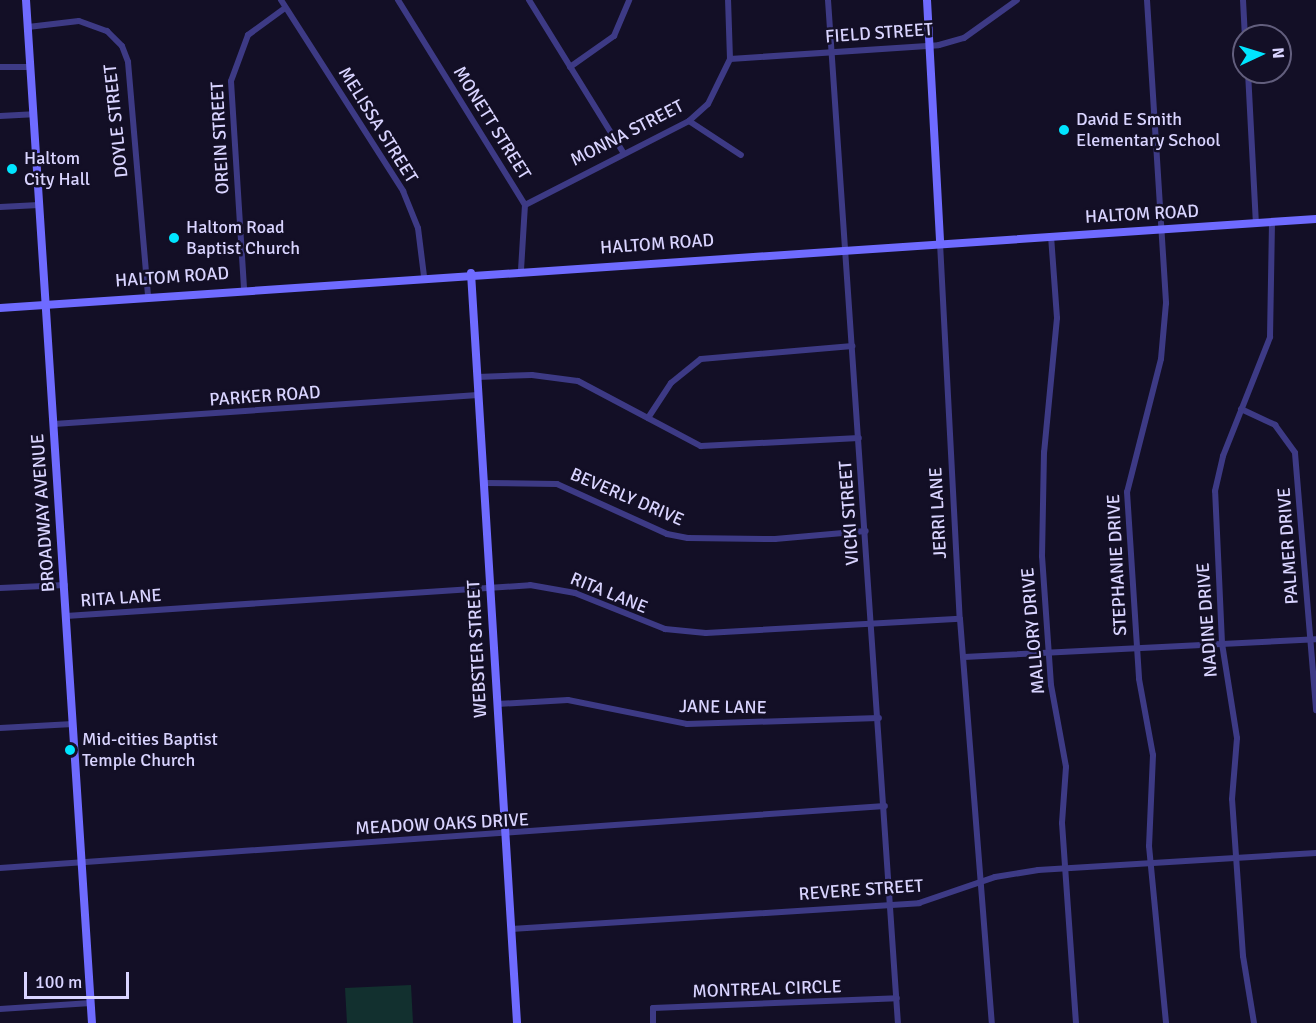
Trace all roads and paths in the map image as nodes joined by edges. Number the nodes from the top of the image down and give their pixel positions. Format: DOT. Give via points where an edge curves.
graph roads {
  1 [pos="26,0"];
  2 [pos="281,0"];
  3 [pos="398,0"];
  4 [pos="529,0"];
  5 [pos="630,0"];
  6 [pos="728,0"];
  7 [pos="828,0"];
  8 [pos="927,0"];
  9 [pos="1017,0"];
  10 [pos="1148,0"];
  11 [pos="1243,0"];
  12 [pos="285,8"];
  13 [pos="1244,24"];
  14 [pos="28,27"];
  15 [pos="929,45"];
  16 [pos="831,51"];
  17 [pos="730,59"];
  18 [pos="0,67"];
  19 [pos="31,67"];
  20 [pos="570,67"];
  21 [pos="1249,84"];
  22 [pos="33,114"];
  23 [pos="0,116"];
  24 [pos="689,122"];
  25 [pos="623,152"];
  26 [pos="741,155"];
  27 [pos="39,205"];
  28 [pos="525,205"];
  29 [pos="0,207"];
  30 [pos="1316,219"];
  31 [pos="1272,222"];
  32 [pos="1256,223"];
  33 [pos="1163,229"];
  34 [pos="1051,236"];
  35 [pos="940,242"];
  36 [pos="843,249"];
  37 [pos="521,270"];
  38 [pos="471,273"];
  39 [pos="424,276"];
  40 [pos="244,288"];
  41 [pos="148,295"];
  42 [pos="47,305"];
  43 [pos="0,309"];
  44 [pos="852,346"];
  45 [pos="477,377"];
  46 [pos="478,396"];
  47 [pos="1241,409"];
  48 [pos="648,418"];
  49 [pos="54,424"];
  50 [pos="859,438"];
  51 [pos="484,483"];
  52 [pos="866,531"];
  53 [pos="64,585"];
  54 [pos="0,588"];
  55 [pos="490,588"];
  56 [pos="66,616"];
  57 [pos="960,619"];
  58 [pos="872,624"];
  59 [pos="1313,639"];
  60 [pos="1222,643"];
  61 [pos="1137,648"];
  62 [pos="1050,654"];
  63 [pos="964,657"];
  64 [pos="497,704"];
  65 [pos="1316,710"];
  66 [pos="879,718"];
  67 [pos="73,724"];
  68 [pos="0,728"];
  69 [pos="885,806"];
  70 [pos="505,836"];
  71 [pos="1316,853"];
  72 [pos="1236,858"];
  73 [pos="82,862"];
  74 [pos="1150,863"];
  75 [pos="0,868"];
  76 [pos="1064,868"];
  77 [pos="978,884"];
  78 [pos="890,904"];
  79 [pos="511,928"];
  80 [pos="897,998"];
  81 [pos="91,1003"];
  82 [pos="0,1009"];
  83 [pos="92,1023"];
  84 [pos="517,1023"];
  85 [pos="653,1023"];
  86 [pos="898,1023"];
  87 [pos="992,1023"];
  88 [pos="1076,1023"];
  89 [pos="1166,1023"];
  90 [pos="1254,1023"];
  1 -- 14 [label="main road, BROADWAY AVENUE"];
  2 -- 12 [label="street, MELISSA STREET"];
  3 -- 28 [label="street, MONETT STREET"];
  4 -- 20 [label="street"];
  5 -- 20 [label="street" via="614,36"];
  6 -- 17 [label="street, MONNA STREET"];
  7 -- 16 [label="street, VICKI STREET"];
  8 -- 15 [label="main road, JERRI LANE"];
  9 -- 15 [label="street, FIELD STREET" via="964,38"];
  10 -- 33 [label="street, STEPHANIE DRIVE"];
  11 -- 13 [label="street"];
  12 -- 39 [label="street, MELISSA STREET" via="403,191 418,228"];
  12 -- 40 [label="street, OREIN STREET" via="248,35 231,81"];
  14 -- 19 [label="main road, BROADWAY AVENUE"];
  14 -- 41 [label="street, DOYLE STREET" via="79,21 107,31 122,46 128,62"];
  15 -- 16 [label="street, FIELD STREET"];
  15 -- 35 [label="main road, JERRI LANE"];
  16 -- 17 [label="street, FIELD STREET"];
  16 -- 36 [label="street, VICKI STREET"];
  17 -- 24 [label="street, MONNA STREET" via="720,87"];
  18 -- 19 [label="street"];
  19 -- 22 [label="main road, BROADWAY AVENUE"];
  20 -- 25 [label="street"];
  21 -- 32 [label="street"];
  22 -- 23 [label="street"];
  22 -- 27 [label="main road, BROADWAY AVENUE"];
  24 -- 25 [label="street, MONNA STREET"];
  24 -- 26 [label="street"];
  25 -- 28 [label="street, MONNA STREET"];
  27 -- 29 [label="street"];
  27 -- 42 [label="main road, BROADWAY AVENUE"];
  28 -- 37 [label="street, MONETT STREET"];
  30 -- 31 [label="main road, HALTOM ROAD"];
  31 -- 32 [label="main road, HALTOM ROAD"];
  31 -- 47 [label="street, NADINE DRIVE" via="1270,337"];
  32 -- 33 [label="main road, HALTOM ROAD"];
  33 -- 34 [label="main road, HALTOM ROAD"];
  33 -- 61 [label="street, STEPHANIE DRIVE" via="1163,345 1126,492"];
  34 -- 35 [label="main road, HALTOM ROAD"];
  34 -- 62 [label="street, MALLORY DRIVE" via="1057,318 1041,514"];
  35 -- 36 [label="main road, HALTOM ROAD"];
  35 -- 57 [label="street, JERRI LANE"];
  36 -- 37 [label="main road, HALTOM ROAD"];
  36 -- 44 [label="street, VICKI STREET"];
  37 -- 38 [label="main road, HALTOM ROAD"];
  38 -- 39 [label="main road, HALTOM ROAD"];
  38 -- 45 [label="main road, WEBSTER STREET"];
  39 -- 40 [label="main road, HALTOM ROAD"];
  40 -- 41 [label="main road, HALTOM ROAD"];
  41 -- 42 [label="main road, HALTOM ROAD"];
  42 -- 43 [label="main road, HALTOM ROAD"];
  42 -- 49 [label="main road, BROADWAY AVENUE"];
  44 -- 48 [label="street" via="701,359 670,383"];
  44 -- 50 [label="street, VICKI STREET"];
  45 -- 46 [label="main road, WEBSTER STREET"];
  45 -- 48 [label="street" via="532,375 578,381"];
  46 -- 49 [label="street, PARKER ROAD"];
  46 -- 51 [label="main road, WEBSTER STREET"];
  47 -- 59 [label="street, PALMER DRIVE" via="1275,425 1295,453"];
  47 -- 60 [label="street, NADINE DRIVE" via="1215,491"];
  48 -- 50 [label="street" via="685,442 719,448"];
  49 -- 53 [label="main road, BROADWAY AVENUE"];
  50 -- 52 [label="street, VICKI STREET"];
  51 -- 52 [label="street, BEVERLY DRIVE" via="557,484 660,531 688,538 775,539"];
  51 -- 55 [label="main road, WEBSTER STREET"];
  52 -- 58 [label="street, VICKI STREET"];
  53 -- 54 [label="street, RITA LANE"];
  53 -- 56 [label="main road, BROADWAY AVENUE"];
  55 -- 56 [label="street, RITA LANE"];
  55 -- 58 [label="street, RITA LANE" via="564,590 665,629 725,633"];
  55 -- 64 [label="main road, WEBSTER STREET"];
  56 -- 67 [label="main road, BROADWAY AVENUE"];
  57 -- 58 [label="street, RITA LANE"];
  57 -- 63 [label="street, JERRI LANE"];
  58 -- 66 [label="street, VICKI STREET"];
  59 -- 60 [label="street"];
  59 -- 65 [label="street, PALMER DRIVE"];
  60 -- 61 [label="street"];
  60 -- 72 [label="street, NADINE DRIVE" via="1237,738"];
  61 -- 62 [label="street"];
  61 -- 74 [label="street, STEPHANIE DRIVE" via="1153,755"];
  62 -- 63 [label="street"];
  62 -- 76 [label="street, MALLORY DRIVE" via="1066,767"];
  63 -- 77 [label="street, JERRI LANE"];
  64 -- 66 [label="street, JANE LANE" via="568,700 687,724"];
  64 -- 70 [label="main road, WEBSTER STREET"];
  66 -- 69 [label="street, VICKI STREET"];
  67 -- 68 [label="street"];
  67 -- 73 [label="main road, BROADWAY AVENUE"];
  69 -- 70 [label="street, MEADOW OAKS DRIVE"];
  69 -- 78 [label="street, VICKI STREET"];
  70 -- 73 [label="street, MEADOW OAKS DRIVE"];
  70 -- 79 [label="main road, WEBSTER STREET"];
  71 -- 72 [label="street, REVERE STREET"];
  72 -- 74 [label="street, REVERE STREET"];
  72 -- 90 [label="street, NADINE DRIVE"];
  73 -- 75 [label="street, MEADOW OAKS DRIVE"];
  73 -- 81 [label="main road, BROADWAY AVENUE"];
  74 -- 76 [label="street, REVERE STREET"];
  74 -- 89 [label="street, STEPHANIE DRIVE"];
  76 -- 77 [label="street, REVERE STREET"];
  76 -- 88 [label="street, MALLORY DRIVE"];
  77 -- 78 [label="street, REVERE STREET" via="931,901"];
  77 -- 87 [label="street, JERRI LANE"];
  78 -- 79 [label="street, REVERE STREET"];
  78 -- 80 [label="street, VICKI STREET"];
  79 -- 84 [label="main road, WEBSTER STREET"];
  80 -- 85 [label="street, MONTREAL CIRCLE" via="653,1008"];
  80 -- 86 [label="street, VICKI STREET"];
  81 -- 82 [label="street"];
  81 -- 83 [label="main road, BROADWAY AVENUE"];
}
